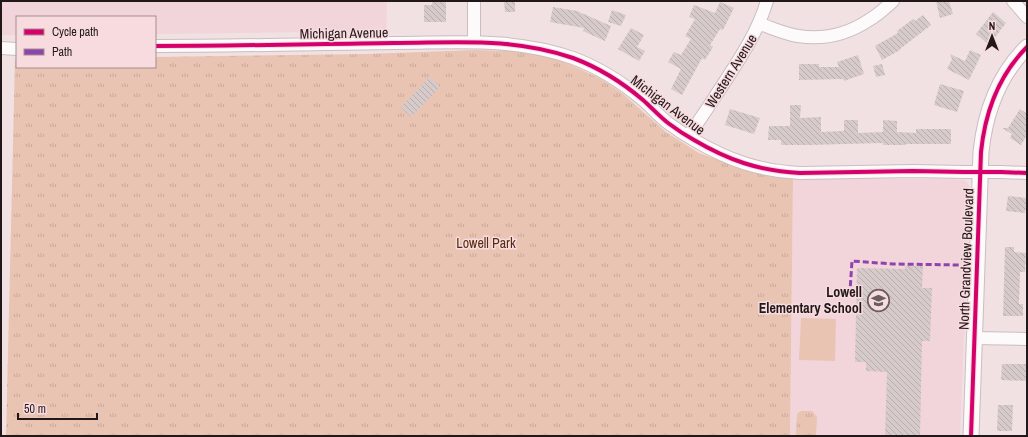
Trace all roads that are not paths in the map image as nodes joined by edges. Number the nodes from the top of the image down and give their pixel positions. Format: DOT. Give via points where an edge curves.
graph roads {
  1 [pos="474,1"];
  2 [pos="767,1"];
  3 [pos="893,1"];
  4 [pos="1013,1"];
  5 [pos="1027,17"];
  6 [pos="760,24"];
  7 [pos="474,42"];
  8 [pos="156,46"];
  9 [pos="1,48"];
  10 [pos="1027,48"];
  11 [pos="16,49"];
  12 [pos="688,136"];
  13 [pos="981,172"];
  14 [pos="1027,173"];
  15 [pos="975,338"];
  16 [pos="1027,339"];
  17 [pos="971,436"];
  1 -- 7 [label="street"];
  2 -- 6 [label="street, Western Avenue"];
  3 -- 6 [label="street" via="870,20 832,36 798,36"];
  4 -- 5 [label="street"];
  6 -- 12 [label="street, Western Avenue"];
  7 -- 8 [label="street, Michigan Avenue"];
  7 -- 12 [label="street, Michigan Avenue" via="536,48 573,58 617,81"];
  9 -- 11 [label="street"];
  10 -- 13 [label="street, North Grandview Boulevard" via="1006,73 992,103 983,136"];
  12 -- 13 [label="street, Michigan Avenue" via="735,161 786,172"];
  13 -- 14 [label="street, Michigan Avenue"];
  13 -- 15 [label="street, North Grandview Boulevard"];
  15 -- 16 [label="street"];
  15 -- 17 [label="street, North Grandview Boulevard"];
}
